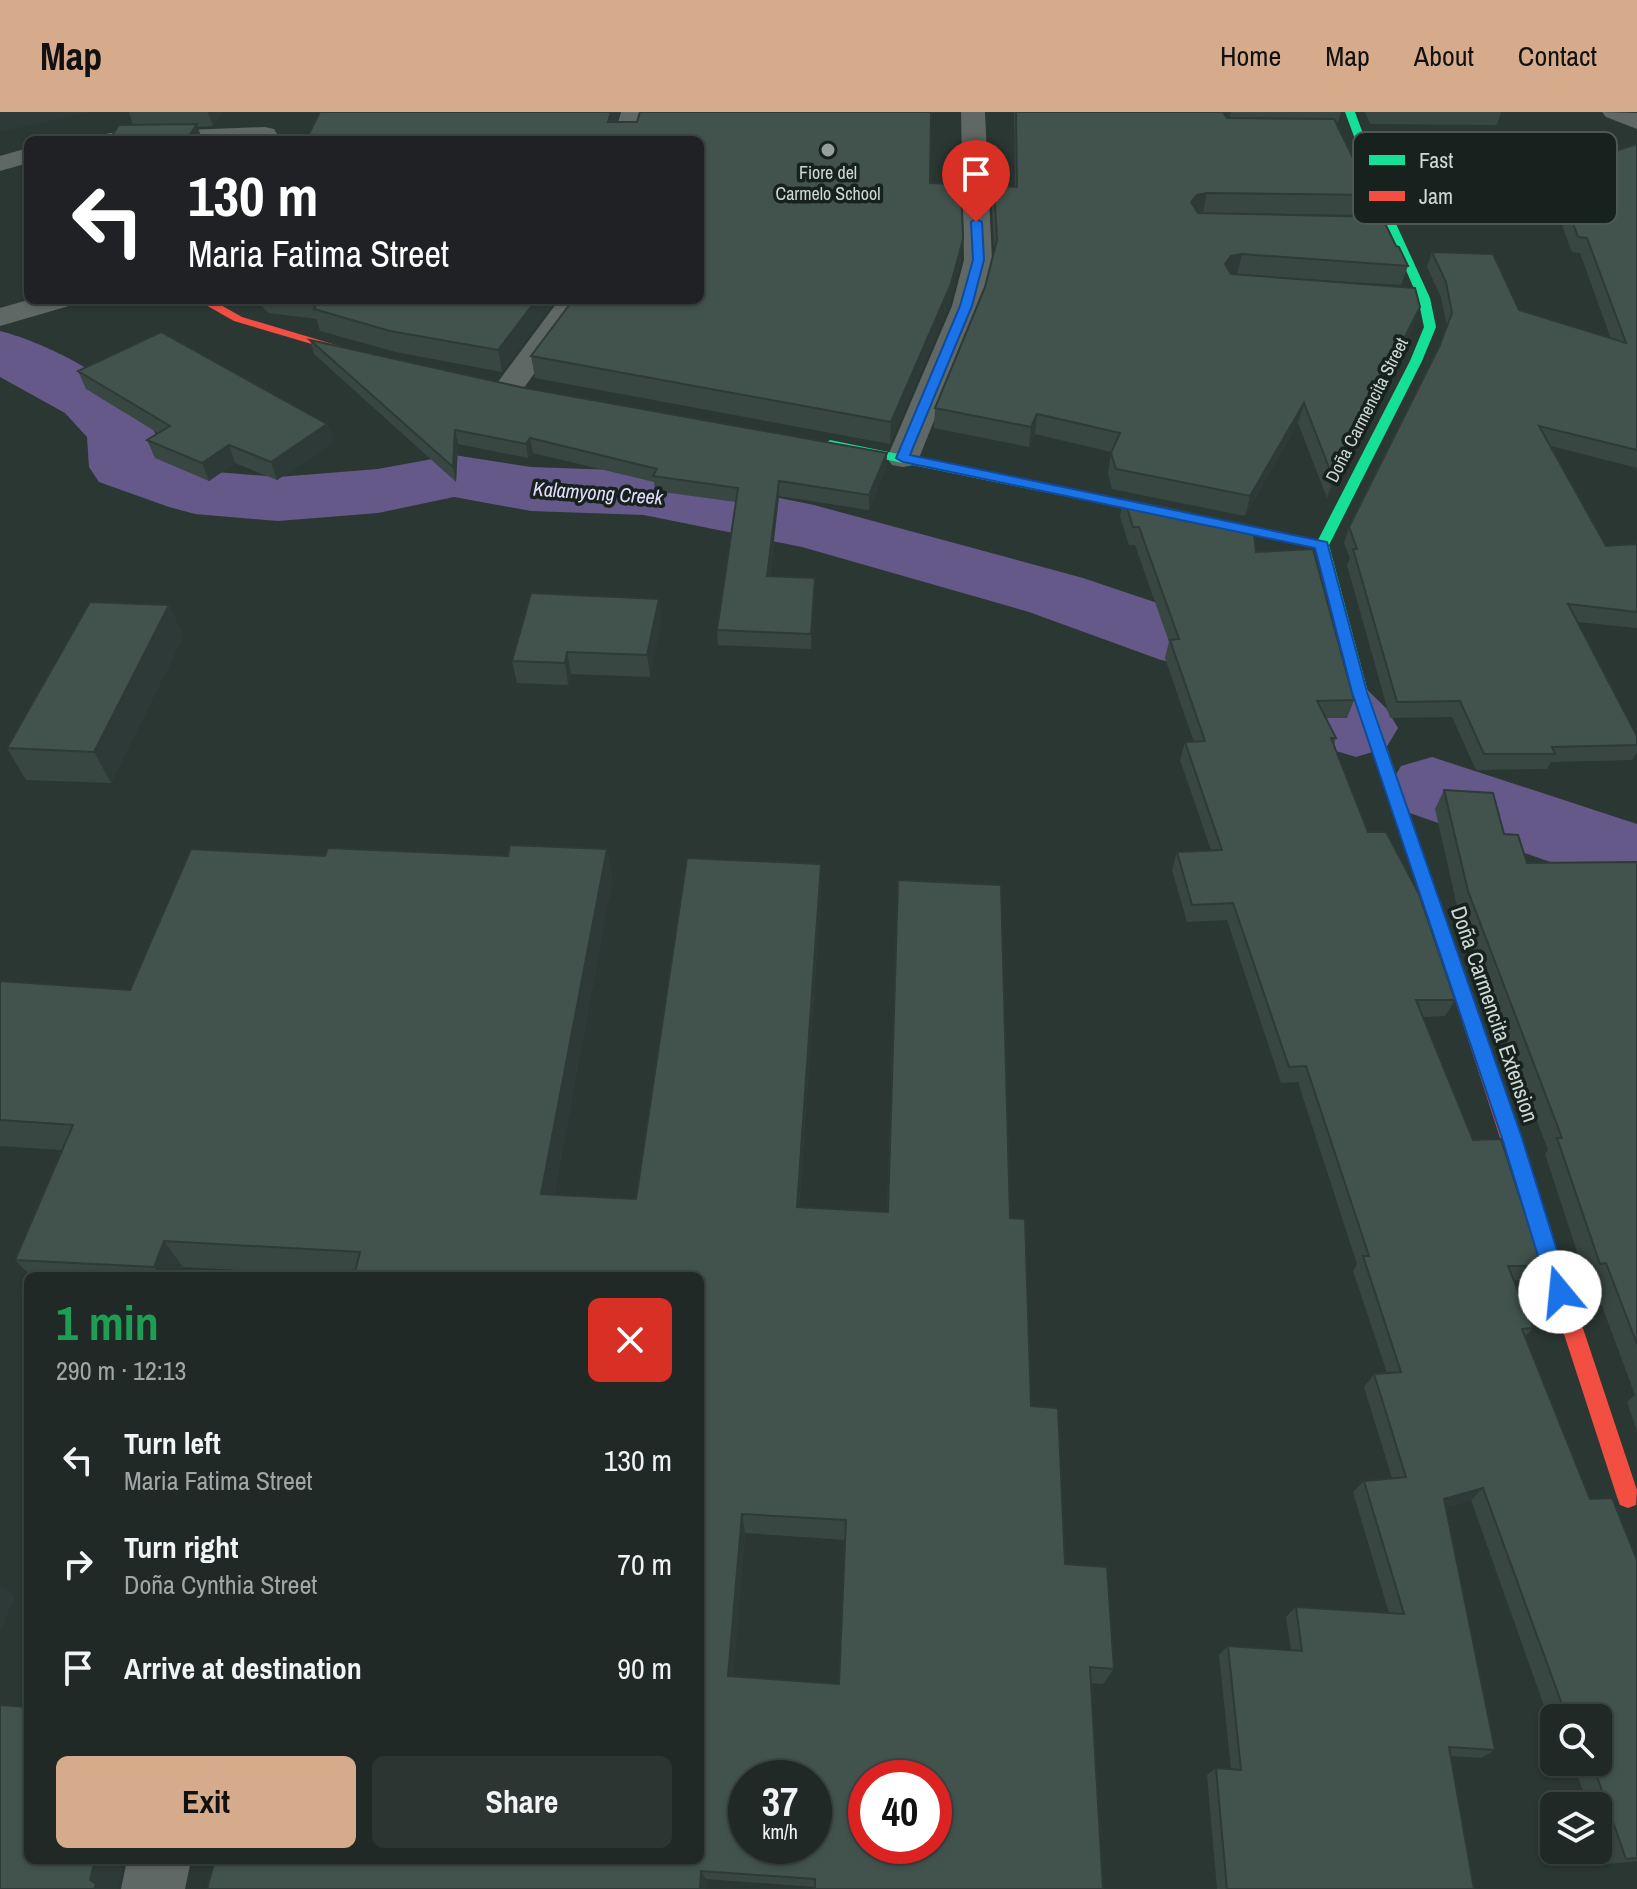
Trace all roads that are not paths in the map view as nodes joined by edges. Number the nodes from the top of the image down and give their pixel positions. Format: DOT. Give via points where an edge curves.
graph roads {
  1 [pos="277,112"];
  2 [pos="633,112"];
  3 [pos="973,112"];
  4 [pos="1350,112"];
  5 [pos="1614,112"];
  6 [pos="1637,122"];
  7 [pos="1357,132"];
  8 [pos="264,136"];
  9 [pos="626,136"];
  10 [pos="24,156"];
  11 [pos="0,164"];
  12 [pos="1361,226"];
  13 [pos="1392,226"];
  14 [pos="45,304"];
  15 [pos="210,304"];
  16 [pos="570,304"];
  17 [pos="0,317"];
  18 [pos="391,363"];
  19 [pos="510,386"];
  20 [pos="809,441"];
  21 [pos="903,458"];
  22 [pos="1322,545"];
  23 [pos="1628,1497"];
  24 [pos="158,1864"];
  25 [pos="153,1889"];
  1 -- 8 [label="street"];
  2 -- 9 [label="street"];
  3 -- 21 [label="street" via="975,278"];
  4 -- 7 [label="street, Doña Carmencita Street"];
  5 -- 6 [label="street"];
  10 -- 11 [label="street"];
  12 -- 13 [label="street"];
  13 -- 22 [label="street, Doña Carmencita Street" via="1410,297 1430,327"];
  14 -- 17 [label="street"];
  15 -- 18 [label="street" via="238,319"];
  16 -- 19 [label="street"];
  20 -- 21 [label="street"];
  21 -- 22 [label="street"];
  22 -- 23 [label="street, Doña Carmencita Extension" via="1360,692"];
  24 -- 25 [label="street"];
}
